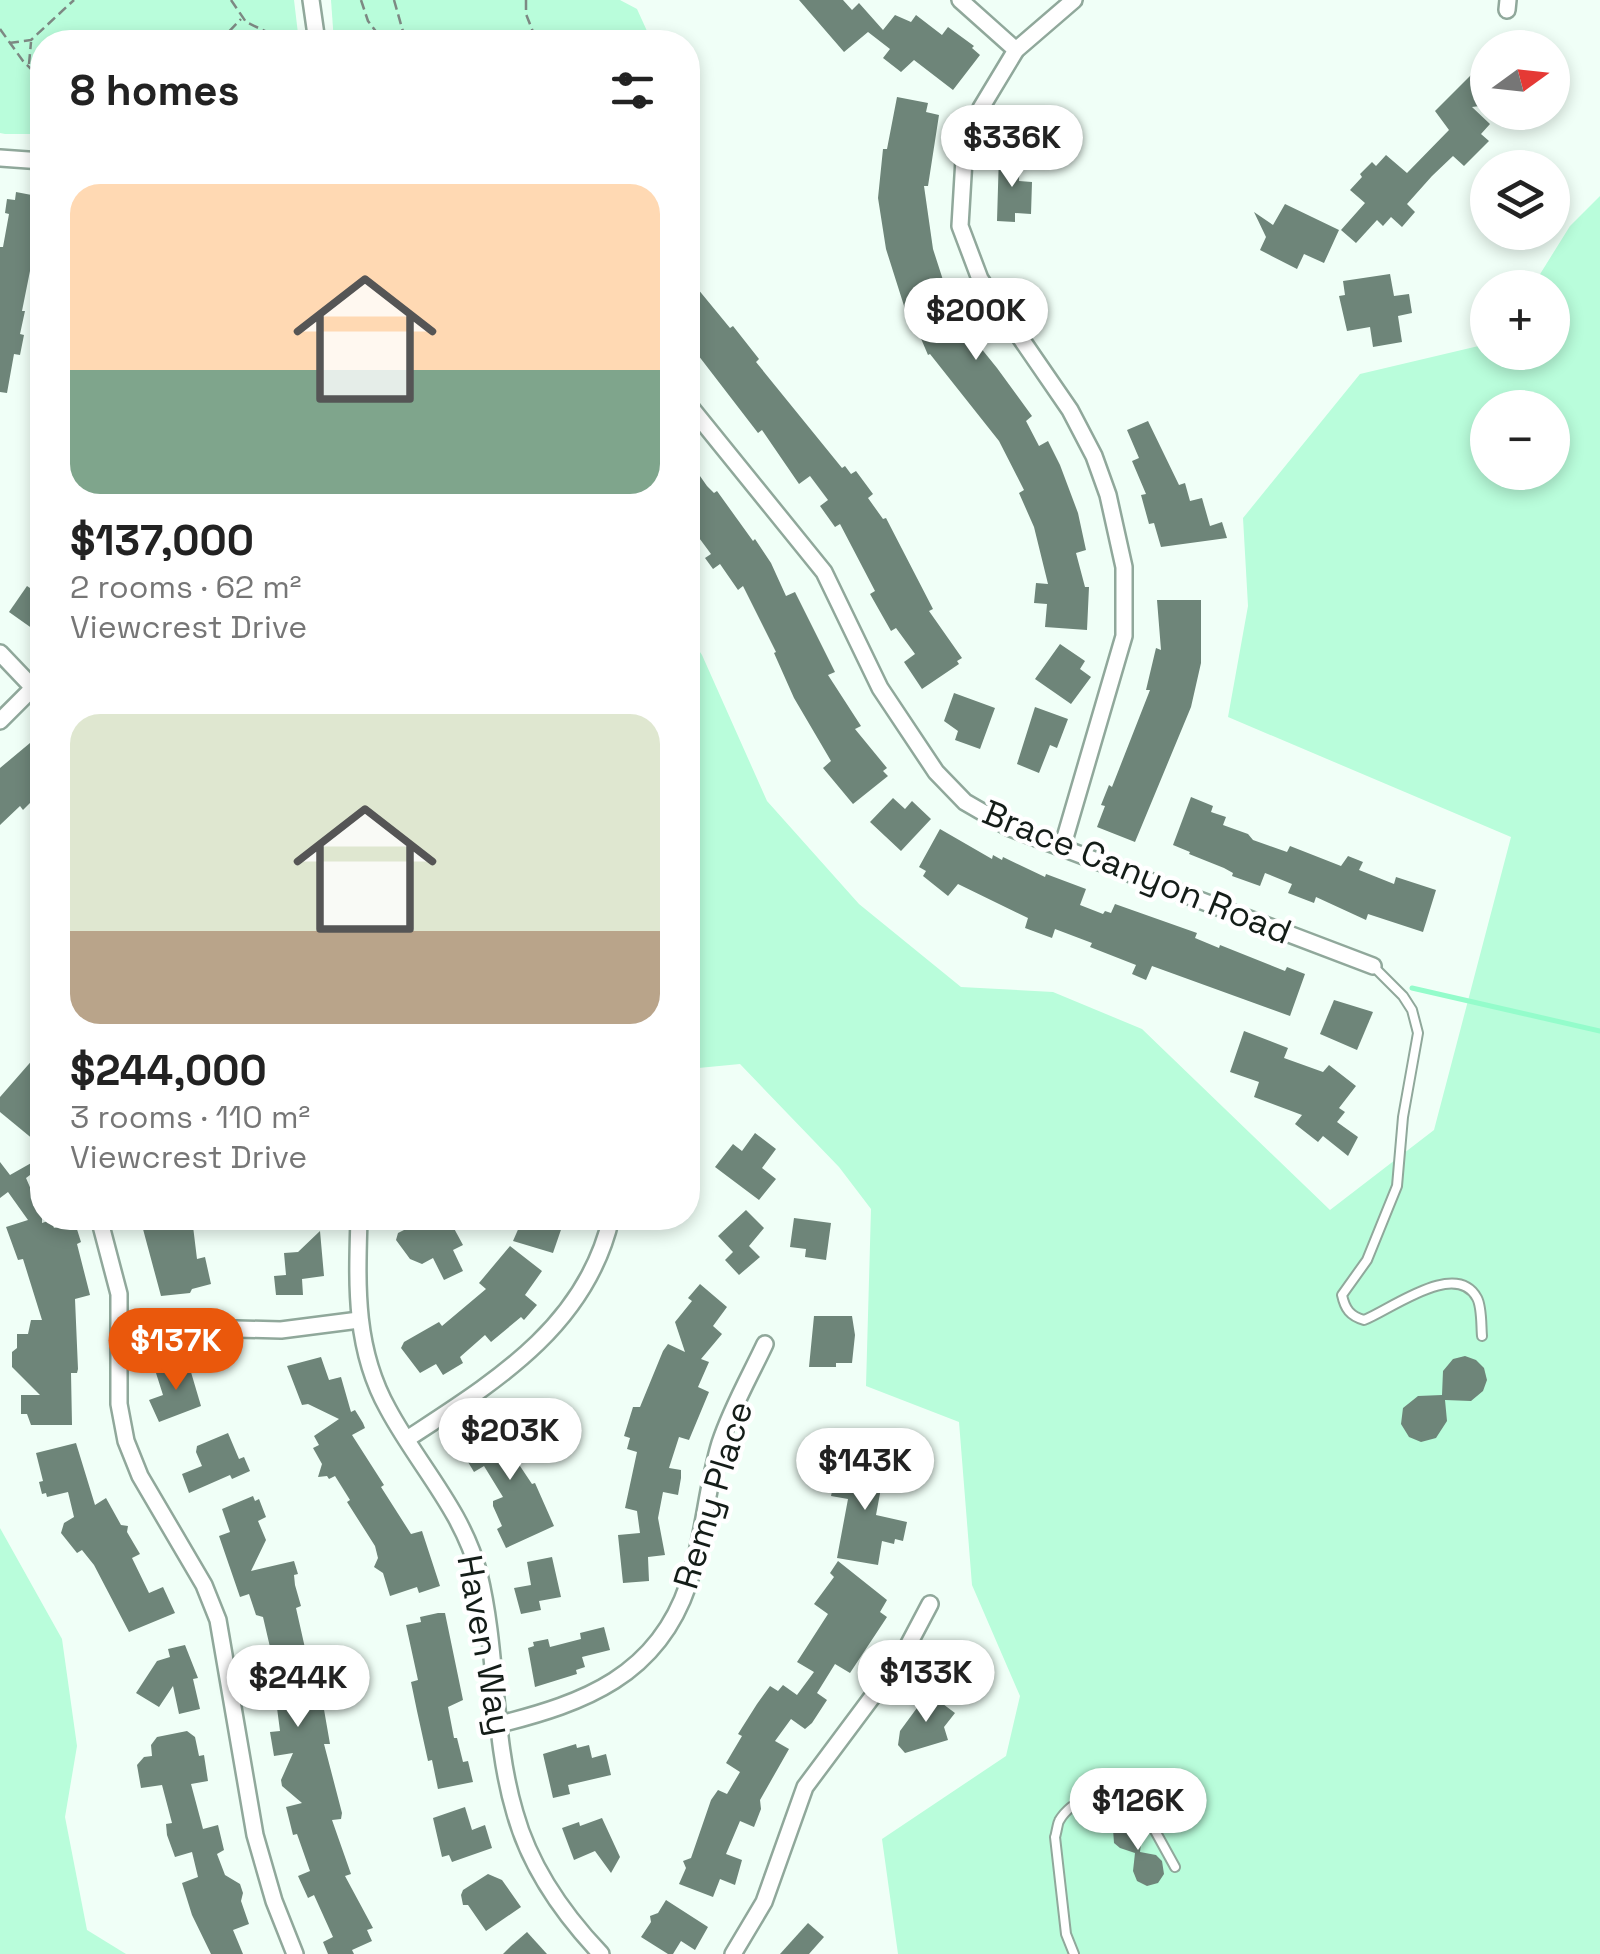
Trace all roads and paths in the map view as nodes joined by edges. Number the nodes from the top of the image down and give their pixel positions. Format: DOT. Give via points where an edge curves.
graph roads {
  1 [pos="74,0"];
  2 [pos="231,0"];
  3 [pos="237,0"];
  4 [pos="311,0"];
  5 [pos="361,0"];
  6 [pos="394,0"];
  7 [pos="526,0"];
  8 [pos="960,0"];
  9 [pos="1074,0"];
  10 [pos="234,7"];
  11 [pos="242,18"];
  12 [pos="0,29"];
  13 [pos="42,30"];
  14 [pos="230,30"];
  15 [pos="259,30"];
  16 [pos="315,30"];
  17 [pos="375,30"];
  18 [pos="403,30"];
  19 [pos="532,30"];
  20 [pos="30,40"];
  21 [pos="9,43"];
  22 [pos="1016,50"];
  23 [pos="30,54"];
  24 [pos="29,68"];
  25 [pos="0,158"];
  26 [pos="30,160"];
  27 [pos="700,419"];
  28 [pos="0,653"];
  29 [pos="30,679"];
  30 [pos="30,696"];
  31 [pos="0,720"];
  32 [pos="1062,848"];
  33 [pos="1373,966"];
  34 [pos="101,1230"];
  35 [pos="359,1230"];
  36 [pos="608,1230"];
  37 [pos="359,1320"];
  38 [pos="119,1326"];
  39 [pos="1482,1336"];
  40 [pos="764,1344"];
  41 [pos="407,1439"];
  42 [pos="930,1604"];
  43 [pos="500,1724"];
  44 [pos="1175,1867"];
  45 [pos="295,1954"];
  46 [pos="601,1954"];
  47 [pos="734,1954"];
  48 [pos="1074,1954"];
  1 -- 13 [label="path"];
  2 -- 10 [label="path"];
  3 -- 10 [label="path"];
  4 -- 16 [label="street"];
  5 -- 17 [label="path"];
  6 -- 18 [label="path"];
  7 -- 19 [label="path"];
  8 -- 22 [label="street"];
  9 -- 22 [label="street"];
  10 -- 11 [label="path"];
  11 -- 14 [label="path"];
  11 -- 15 [label="path"];
  12 -- 21 [label="path"];
  20 -- 21 [label="path"];
  21 -- 24 [label="path"];
  22 -- 32 [label="street" via="981,108 964,158 960,226 980,278 1094,456 1124,567 1124,636"];
  23 -- 24 [label="path"];
  25 -- 26 [label="street"];
  27 -- 32 [label="street, Brace Canyon Road" via="824,572 880,688 936,772 966,802"];
  28 -- 29 [label="street"];
  30 -- 31 [label="street"];
  32 -- 33 [label="street, Brace Canyon Road"];
  33 -- 39 [label="lane" via="1404,996 1418,1033 1396,1186 1367,1260 1342,1295 1344,1307 1364,1320 1454,1283 1478,1299"];
  34 -- 38 [label="street" via="119,1294"];
  35 -- 37 [label="street, Haven Way"];
  36 -- 41 [label="street" via="585,1283 549,1334 511,1370"];
  37 -- 38 [label="street" via="281,1330"];
  37 -- 41 [label="street, Haven Way" via="377,1387"];
  38 -- 45 [label="street" via="118,1404 126,1441 218,1620 255,1835"];
  40 -- 43 [label="street, Remy Place" via="721,1441 688,1585 660,1637 598,1692"];
  41 -- 43 [label="street, Haven Way" via="464,1530 479,1574"];
  42 -- 47 [label="street" via="902,1657 804,1787 764,1902"];
  43 -- 46 [label="street, Haven Way" via="510,1792 530,1852 560,1905"];
  44 -- 48 [label="lane" via="1132,1788 1114,1786 1070,1809 1055,1837"];
}
